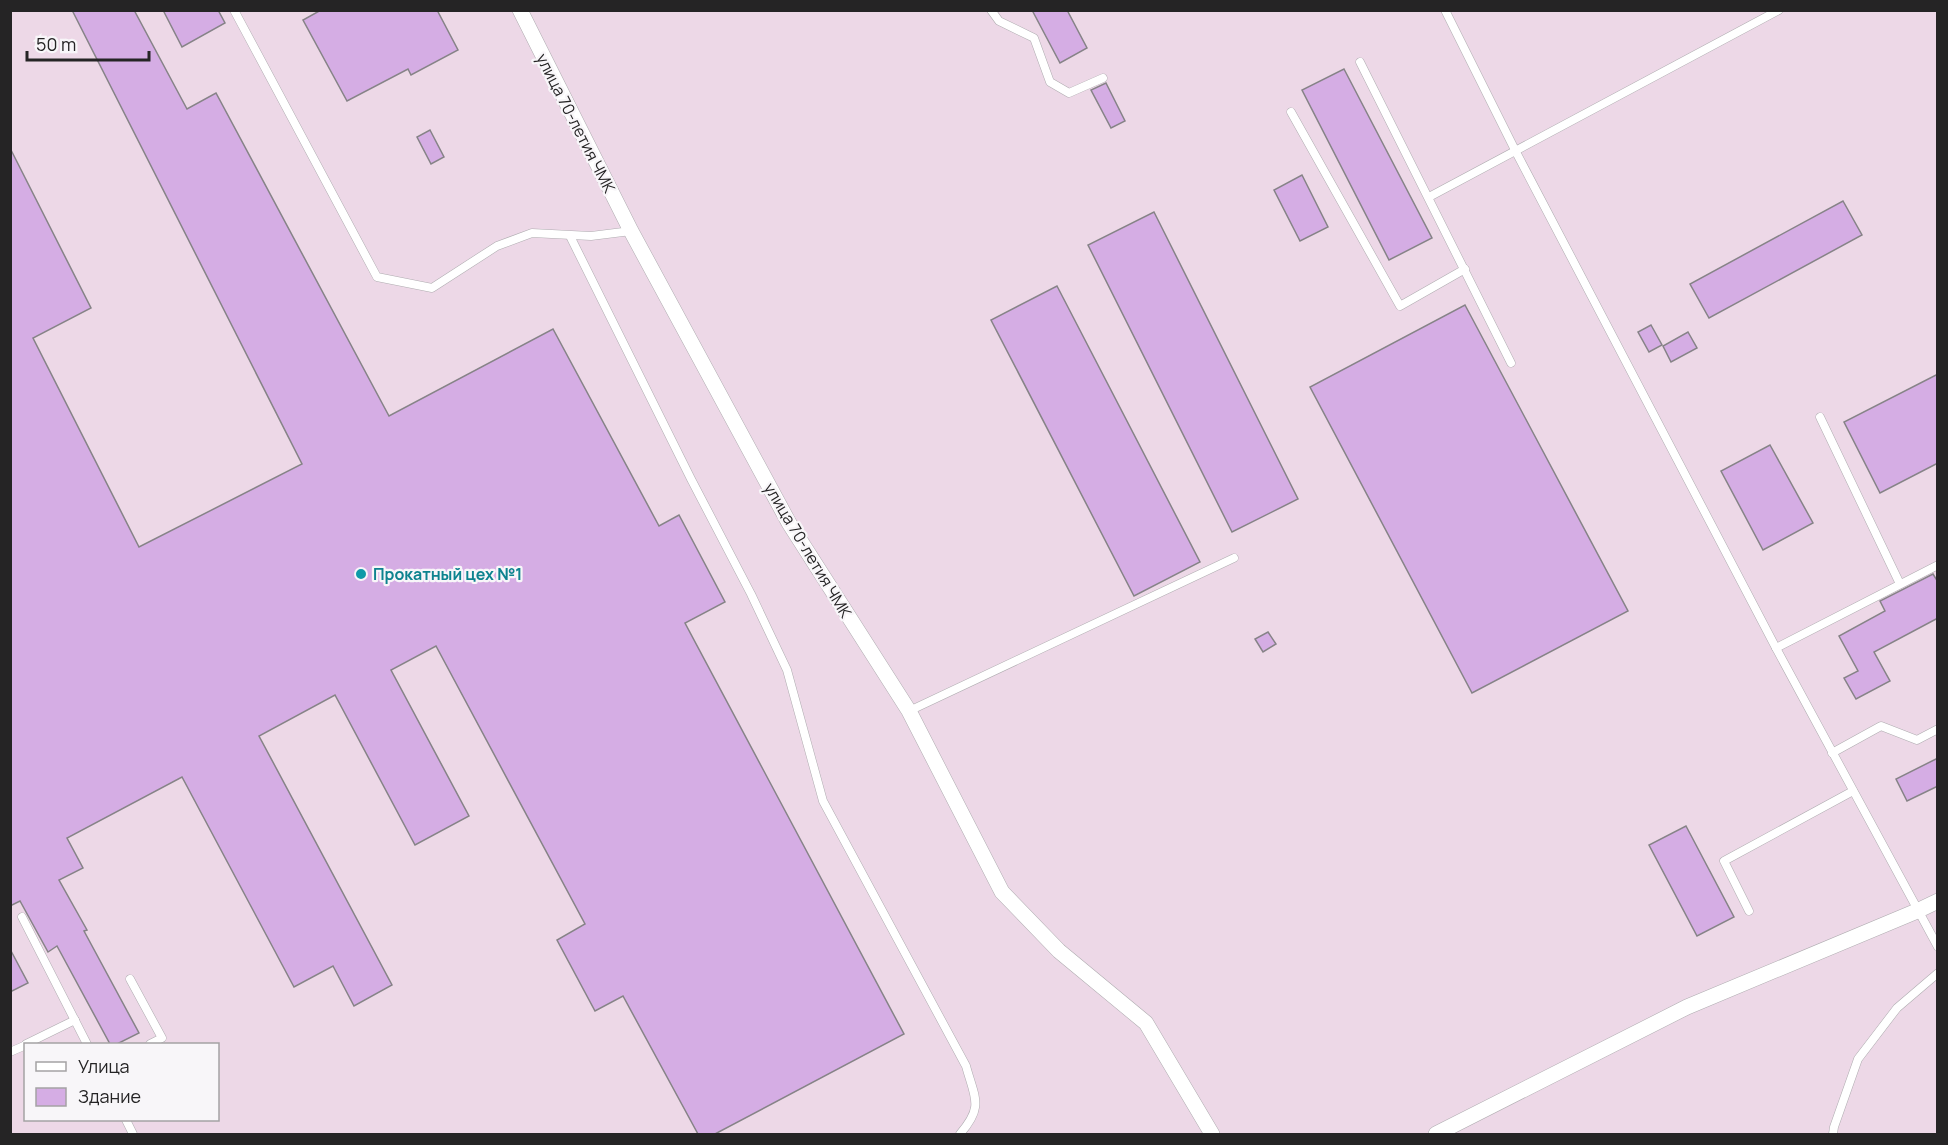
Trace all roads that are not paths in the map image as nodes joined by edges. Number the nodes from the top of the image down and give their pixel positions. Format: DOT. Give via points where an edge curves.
graph roads {
  1 [pos="234,10"];
  2 [pos="520,10"];
  3 [pos="991,10"];
  4 [pos="1445,10"];
  5 [pos="1779,10"];
  6 [pos="1360,62"];
  7 [pos="1103,78"];
  8 [pos="1291,112"];
  9 [pos="1516,152"];
  10 [pos="1429,197"];
  11 [pos="631,231"];
  12 [pos="570,236"];
  13 [pos="1465,269"];
  14 [pos="1511,363"];
  15 [pos="1820,417"];
  16 [pos="1234,558"];
  17 [pos="1938,565"];
  18 [pos="1900,584"];
  19 [pos="1776,648"];
  20 [pos="909,711"];
  21 [pos="1938,729"];
  22 [pos="1832,753"];
  23 [pos="1853,791"];
  24 [pos="1938,901"];
  25 [pos="1749,911"];
  26 [pos="1917,911"];
  27 [pos="22,917"];
  28 [pos="1938,947"];
  29 [pos="1938,973"];
  30 [pos="130,979"];
  31 [pos="75,1020"];
  32 [pos="30,1043"];
  33 [pos="86,1043"];
  34 [pos="152,1043"];
  35 [pos="24,1046"];
  36 [pos="10,1053"];
  37 [pos="960,1134"];
  38 [pos="1212,1134"];
  39 [pos="1436,1134"];
  40 [pos="1833,1134"];
  1 -- 12 [label="lane" via="377,278 432,288 497,246 532,233"];
  2 -- 11 [label="street, улица 70-летия ЧМК"];
  3 -- 7 [label="lane" via="999,21 1034,38 1050,82 1069,93"];
  4 -- 9 [label="lane"];
  5 -- 9 [label="lane"];
  6 -- 10 [label="lane"];
  8 -- 13 [label="lane" via="1400,306"];
  9 -- 10 [label="lane"];
  9 -- 19 [label="lane"];
  10 -- 13 [label="lane"];
  11 -- 12 [label="lane"];
  11 -- 20 [label="street, улица 70-летия ЧМК" via="789,523"];
  12 -- 37 [label="lane" via="787,670 823,801 966,1066 976,1102 975,1114"];
  13 -- 14 [label="lane"];
  15 -- 18 [label="lane"];
  16 -- 20 [label="lane"];
  17 -- 18 [label="lane"];
  18 -- 19 [label="lane"];
  19 -- 22 [label="lane"];
  20 -- 38 [label="street, улица 70-летия ЧМК" via="1002,892 1059,951 1146,1023"];
  21 -- 22 [label="lane" via="1917,740 1881,726"];
  22 -- 23 [label="lane"];
  23 -- 25 [label="lane" via="1724,861"];
  23 -- 26 [label="lane"];
  24 -- 26 [label="street"];
  26 -- 28 [label="lane"];
  26 -- 39 [label="street" via="1687,1007"];
  27 -- 31 [label="lane"];
  29 -- 40 [label="lane" via="1898,1008 1858,1059"];
  30 -- 34 [label="lane" via="162,1038"];
  31 -- 32 [label="lane"];
  31 -- 33 [label="lane"];
  35 -- 36 [label="lane"];
}
